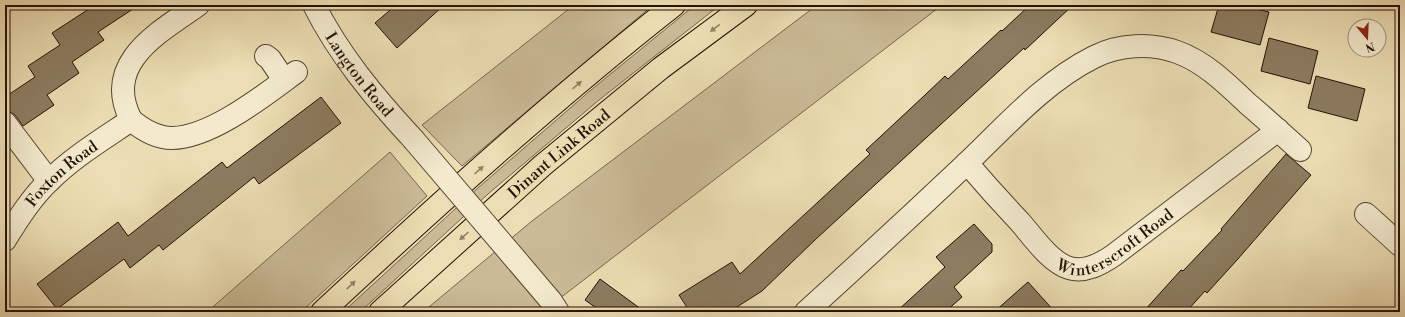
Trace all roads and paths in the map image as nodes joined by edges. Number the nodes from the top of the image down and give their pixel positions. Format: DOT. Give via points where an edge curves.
graph roads {
  1 [pos="198,5"];
  2 [pos="674,5"];
  3 [pos="746,5"];
  4 [pos="318,6"];
  5 [pos="266,56"];
  6 [pos="131,120"];
  7 [pos="5,123"];
  8 [pos="1278,130"];
  9 [pos="1300,150"];
  10 [pos="967,163"];
  11 [pos="49,180"];
  12 [pos="1366,214"];
  13 [pos="5,240"];
  14 [pos="1400,245"];
  15 [pos="322,312"];
  16 [pos="380,312"];
  17 [pos="558,312"];
  18 [pos="806,312"];
  1 -- 6 [label="street" via="150,40 135,54 128,65 122,87 126,112"];
  15 -- 2 [label="main road, one-way" via="533,122"];
  3 -- 16 [label="main road, Dinant Link Road, one-way" via="661,68 544,165"];
  4 -- 17 [label="street, Langton Road, bridge" via="322,22 349,64"];
  5 -- 6 [label="street" via="290,76 227,118 203,130 172,138 151,134"];
  6 -- 11 [label="street, Foxton Road"];
  7 -- 11 [label="street"];
  8 -- 9 [label="street"];
  8 -- 10 [label="street" via="1221,79 1190,58 1166,49 1133,46 1096,56 1055,81"];
  8 -- 10 [label="street, Winterscroft Road" via="1114,255 1091,267 1079,269 1069,268 1051,256"];
  10 -- 18 [label="street"];
  11 -- 13 [label="street, Foxton Road"];
  12 -- 14 [label="street"];
}
